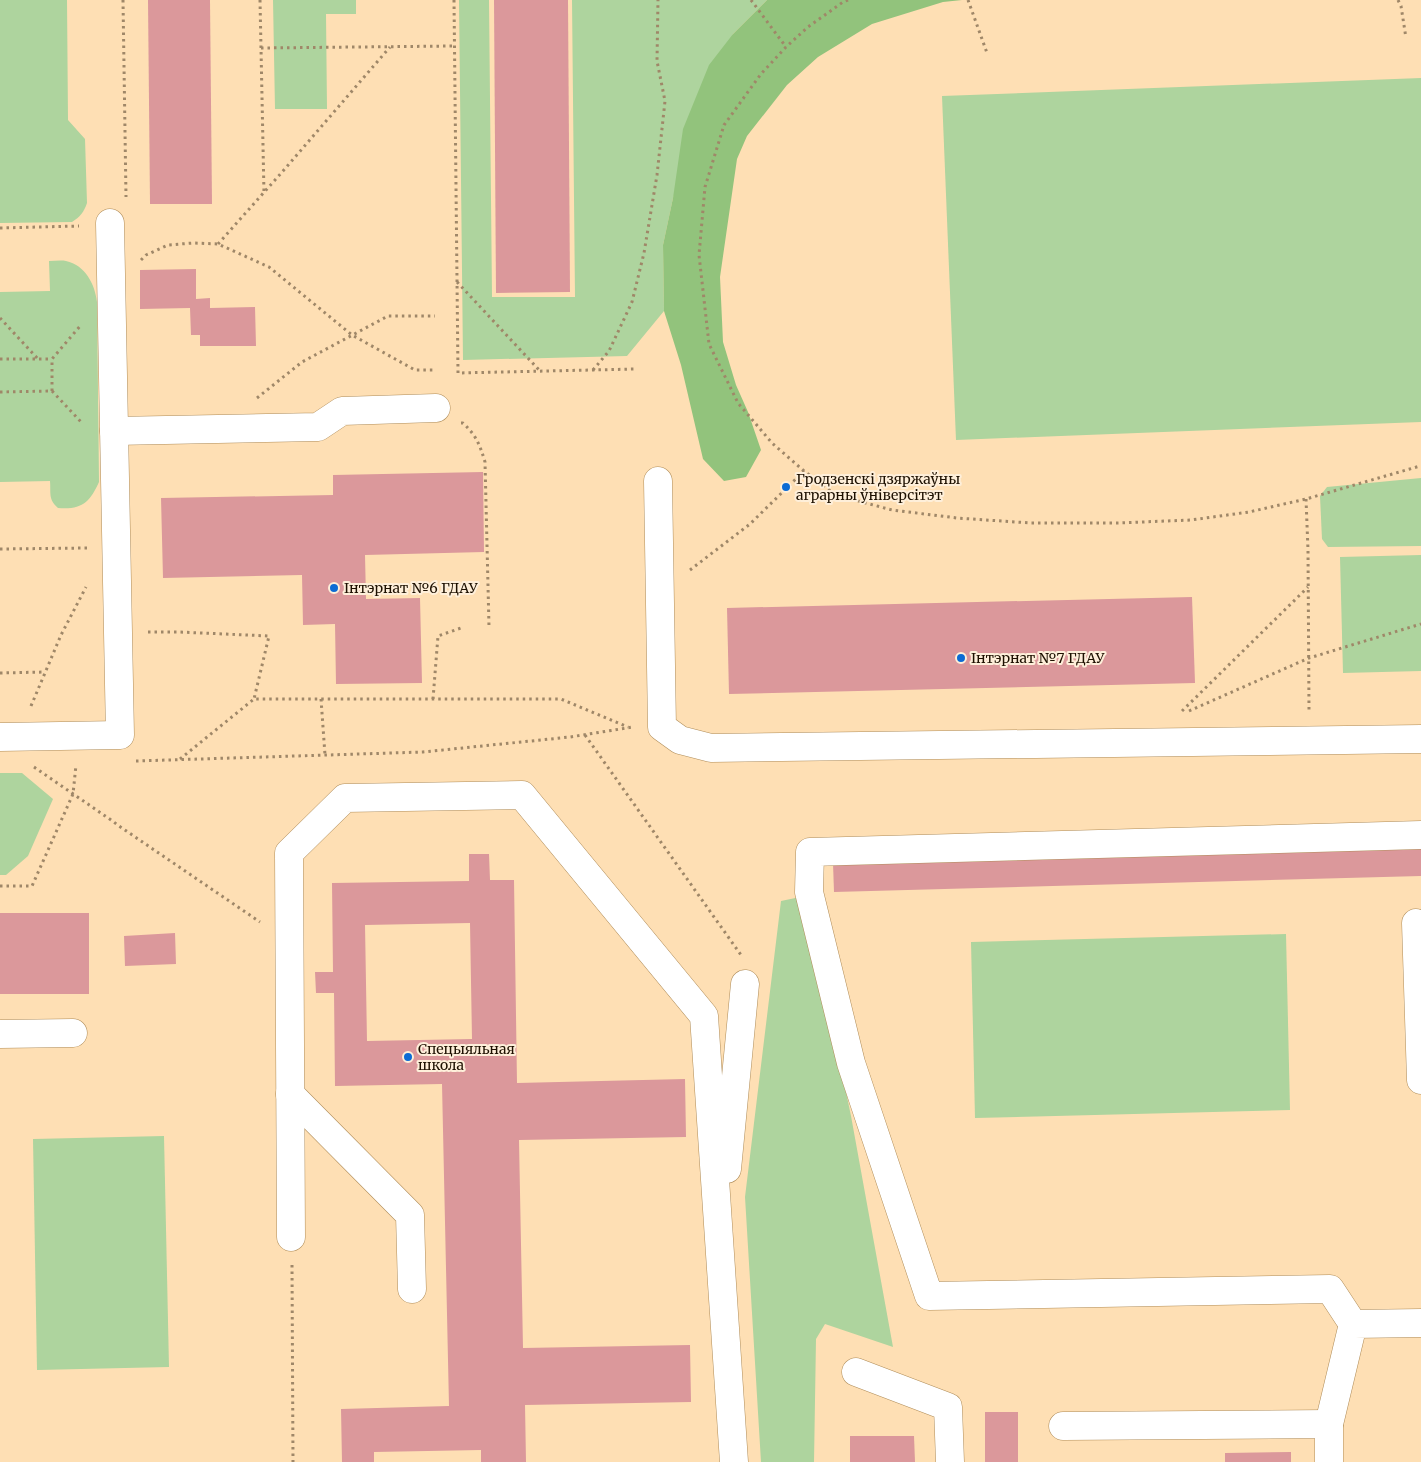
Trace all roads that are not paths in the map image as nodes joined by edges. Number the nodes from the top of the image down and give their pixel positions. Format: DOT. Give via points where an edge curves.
graph roads {
  1 [pos="110,223"];
  2 [pos="445,416"];
  3 [pos="114,431"];
  4 [pos="658,481"];
  5 [pos="9,737"];
  6 [pos="1421,739"];
  7 [pos="1421,835"];
  8 [pos="1416,923"];
  9 [pos="745,984"];
  10 [pos="74,1033"];
  11 [pos="0,1034"];
  12 [pos="1421,1080"];
  13 [pos="290,1094"];
  14 [pos="291,1237"];
  15 [pos="720,1251"];
  16 [pos="412,1289"];
  17 [pos="1421,1323"];
  18 [pos="1353,1324"];
  19 [pos="856,1372"];
  20 [pos="1329,1424"];
  21 [pos="1063,1426"];
  22 [pos="734,1462"];
  23 [pos="950,1462"];
  24 [pos="1329,1462"];
  1 -- 3 [label="lane"];
  2 -- 3 [label="lane" via="342,411 318,427"];
  3 -- 5 [label="lane" via="120,735"];
  4 -- 6 [label="lane" via="662,727 680,740 711,748"];
  7 -- 18 [label="lane" via="810,852 809,892 850,1063 929,1296 1330,1289"];
  8 -- 12 [label="lane"];
  9 -- 15 [label="lane"];
  10 -- 11 [label="lane"];
  13 -- 14 [label="lane"];
  13 -- 15 [label="lane" via="289,853 345,798 522,795 704,1016"];
  13 -- 16 [label="lane" via="410,1215"];
  15 -- 22 [label="lane"];
  17 -- 18 [label="lane"];
  18 -- 20 [label="lane"];
  19 -- 23 [label="lane" via="948,1407"];
  20 -- 21 [label="lane"];
  20 -- 24 [label="lane"];
}
